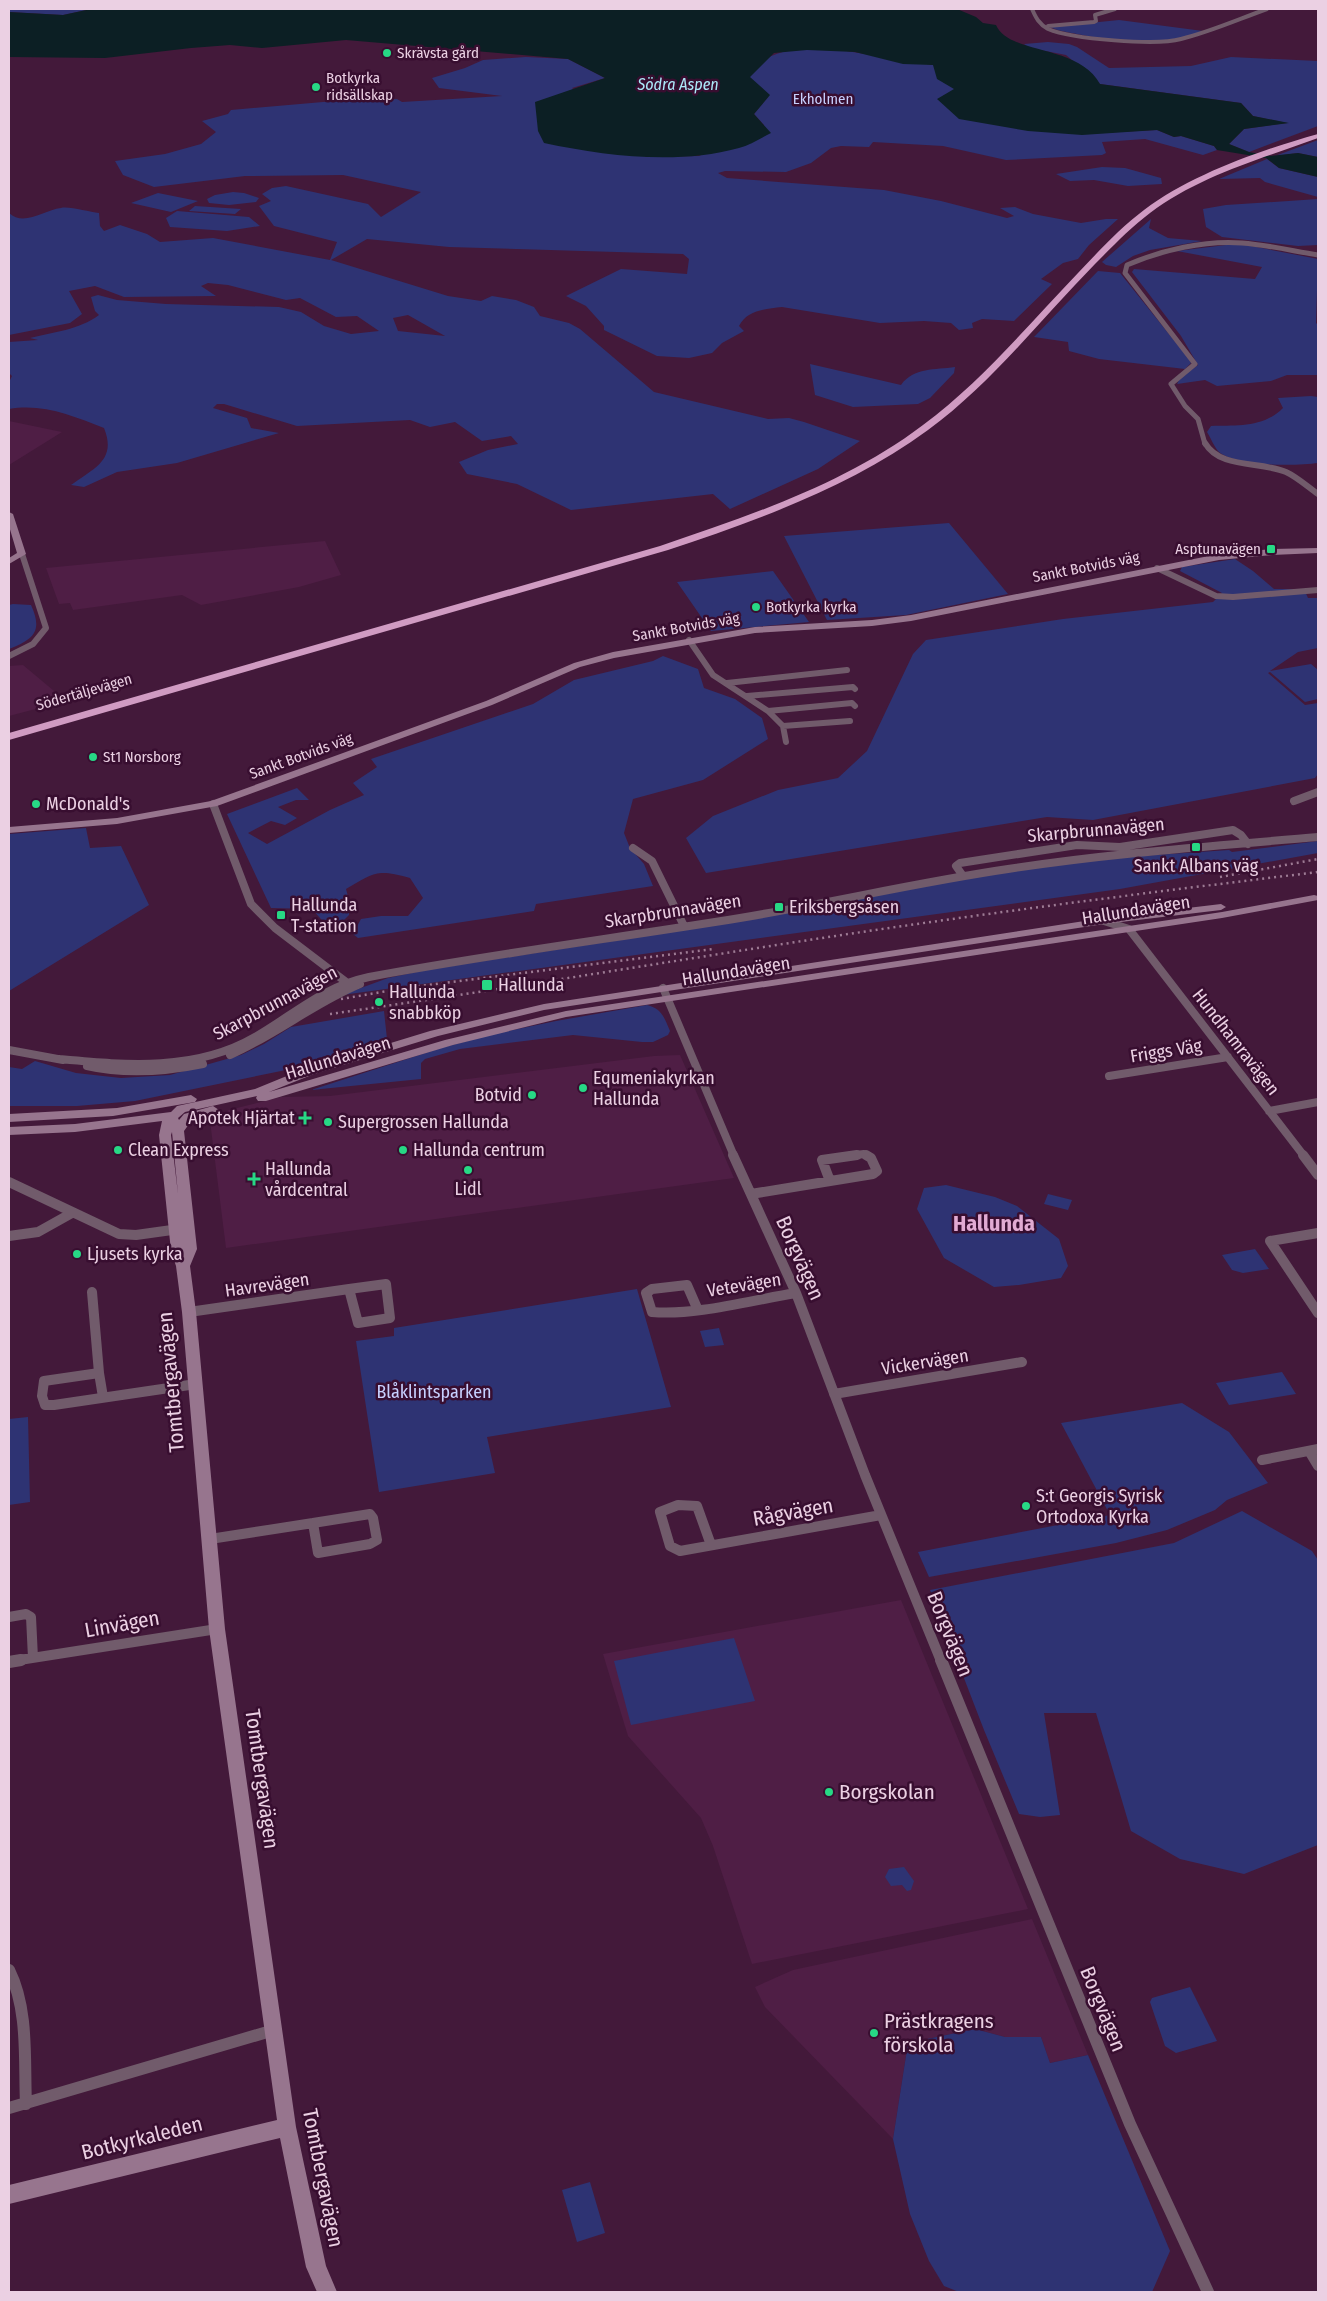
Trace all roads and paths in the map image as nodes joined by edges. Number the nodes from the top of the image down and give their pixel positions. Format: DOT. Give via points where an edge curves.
graph roads {
  1 [pos="1032,9"];
  2 [pos="1115,9"];
  3 [pos="1268,9"];
  4 [pos="1045,26"];
  5 [pos="1318,131"];
  6 [pos="1318,136"];
  7 [pos="1318,255"];
  8 [pos="1318,494"];
  9 [pos="9,514"];
  10 [pos="1318,552"];
  11 [pos="22,554"];
  12 [pos="9,561"];
  13 [pos="1157,568"];
  14 [pos="1318,590"];
  15 [pos="689,640"];
  16 [pos="9,656"];
  17 [pos="847,670"];
  18 [pos="727,683"];
  19 [pos="171,687"];
  20 [pos="855,690"];
  21 [pos="747,696"];
  22 [pos="855,706"];
  23 [pos="768,711"];
  24 [pos="850,721"];
  25 [pos="783,726"];
  26 [pos="9,729"];
  27 [pos="9,738"];
  28 [pos="786,742"];
  29 [pos="9,748"];
  30 [pos="1318,792"];
  31 [pos="1294,801"];
  32 [pos="213,804"];
  33 [pos="142,817"];
  34 [pos="9,824"];
  35 [pos="9,830"];
  36 [pos="1318,837"];
  37 [pos="1248,844"];
  38 [pos="633,848"];
  39 [pos="963,876"];
  40 [pos="1316,898"];
  41 [pos="1139,917"];
  42 [pos="1104,922"];
  43 [pos="684,926"];
  44 [pos="1129,929"];
  45 [pos="349,985"];
  46 [pos="666,993"];
  47 [pos="9,1050"];
  48 [pos="1228,1057"];
  49 [pos="59,1059"];
  50 [pos="310,1072"];
  51 [pos="1109,1076"];
  52 [pos="1318,1102"];
  53 [pos="228,1106"];
  54 [pos="1270,1111"];
  55 [pos="113,1112"];
  56 [pos="171,1116"];
  57 [pos="9,1118"];
  58 [pos="75,1128"];
  59 [pos="9,1131"];
  60 [pos="172,1133"];
  61 [pos="1318,1175"];
  62 [pos="830,1181"];
  63 [pos="9,1182"];
  64 [pos="751,1194"];
  65 [pos="72,1213"];
  66 [pos="181,1228"];
  67 [pos="1318,1233"];
  68 [pos="9,1236"];
  69 [pos="350,1290"];
  70 [pos="92,1292"];
  71 [pos="796,1293"];
  72 [pos="696,1308"];
  73 [pos="189,1312"];
  74 [pos="1318,1313"];
  75 [pos="1022,1362"];
  76 [pos="99,1373"];
  77 [pos="196,1384"];
  78 [pos="834,1394"];
  79 [pos="103,1397"];
  80 [pos="1313,1450"];
  81 [pos="1262,1460"];
  82 [pos="1318,1466"];
  83 [pos="881,1515"];
  84 [pos="313,1523"];
  85 [pos="210,1539"];
  86 [pos="711,1545"];
  87 [pos="9,1617"];
  88 [pos="218,1629"];
  89 [pos="33,1658"];
  90 [pos="9,1662"];
  91 [pos="9,1970"];
  92 [pos="274,2030"];
  93 [pos="26,2104"];
  94 [pos="9,2108"];
  95 [pos="287,2126"];
  96 [pos="9,2195"];
  97 [pos="327,2292"];
  98 [pos="1208,2292"];
  1 -- 4 [label="street" via="1038,21"];
  2 -- 4 [label="street" via="1095,15 1094,22"];
  3 -- 4 [label="street" via="1173,41 1105,40"];
  5 -- 19 [label="highway" via="1207,173 1141,208 1108,236 938,407 878,448 818,481 752,510 656,544"];
  6 -- 19 [label="highway" via="1214,175 1150,209 1117,238 949,409 888,452 811,492 761,514 664,548"];
  7 -- 8 [label="street" via="1242,243 1204,244 1142,257 1127,265 1125,273 1195,364 1171,384 1198,419 1209,450 1222,458 1286,472"];
  9 -- 11 [label="main road"];
  10 -- 13 [label="main road, Sankt Botvids väg" via="1248,554"];
  11 -- 12 [label="main road"];
  11 -- 16 [label="street" via="46,628 33,644"];
  13 -- 14 [label="street" via="1222,597"];
  13 -- 15 [label="main road, Sankt Botvids väg" via="911,618 756,630"];
  15 -- 18 [label="street" via="706,668"];
  15 -- 32 [label="main road, Sankt Botvids väg" via="577,665 489,703"];
  17 -- 18 [label="street"];
  18 -- 21 [label="street"];
  19 -- 26 [label="highway, Södertäljevägen"];
  19 -- 27 [label="highway"];
  19 -- 29 [label="highway"];
  20 -- 21 [label="street" via="853,686"];
  21 -- 23 [label="street"];
  22 -- 23 [label="street" via="852,703"];
  23 -- 25 [label="street"];
  24 -- 25 [label="street"];
  25 -- 28 [label="street"];
  30 -- 31 [label="street"];
  32 -- 33 [label="main road, Sankt Botvids väg"];
  32 -- 45 [label="street" via="251,904 275,928"];
  33 -- 34 [label="main road, Sankt Botvids väg"];
  33 -- 35 [label="main road, Sankt Botvids väg"];
  36 -- 37 [label="street, Skarpbrunnavägen"];
  37 -- 39 [label="street, Skarpbrunnavägen" via="1075,859"];
  37 -- 39 [label="street, Skarpbrunnavägen" via="1238,833 1229,830 1120,847 1077,845 960,863 956,866"];
  38 -- 43 [label="street" via="652,861"];
  39 -- 43 [label="street, Skarpbrunnavägen"];
  40 -- 41 [label="main road, Hallundavägen"];
  40 -- 44 [label="main road, Hallundavägen"];
  41 -- 42 [label="main road, Hallundavägen"];
  41 -- 44 [label="street"];
  42 -- 44 [label="street"];
  42 -- 46 [label="main road, Hallundavägen"];
  43 -- 45 [label="street, Skarpbrunnavägen" via="388,974"];
  44 -- 46 [label="main road, Hallundavägen"];
  44 -- 48 [label="street, Hundhamravägen"];
  45 -- 49 [label="street, Skarpbrunnavägen" via="260,1042 207,1063 165,1070 118,1072"];
  46 -- 50 [label="main road, Hallundavägen" via="577,1001 506,1015 434,1033"];
  46 -- 53 [label="main road, Hallundavägen" via="496,1029 280,1094"];
  46 -- 64 [label="street, Borgvägen"];
  47 -- 49 [label="street, Skarpbrunnavägen"];
  48 -- 51 [label="street, Friggs Väg"];
  48 -- 54 [label="street, Hundhamravägen"];
  50 -- 55 [label="main road, Hallundavägen" via="219,1094"];
  50 -- 56 [label="main road, Hallundavägen" via="258,1092 181,1108"];
  52 -- 54 [label="street"];
  53 -- 56 [label="main road, Hallundavägen"];
  53 -- 60 [label="main road" via="188,1117"];
  54 -- 61 [label="street, Hundhamravägen"];
  55 -- 56 [label="main road, Hallundavägen" via="153,1110"];
  55 -- 57 [label="main road, Hallundavägen"];
  56 -- 58 [label="main road, Hallundavägen"];
  56 -- 60 [label="main road, Tomtbergavägen"];
  58 -- 59 [label="main road, Hallundavägen"];
  58 -- 60 [label="main road" via="144,1124"];
  60 -- 66 [label="main road, Tomtbergavägen"];
  62 -- 62 [label="street" via="822,1160 864,1154 871,1158 877,1171"];
  62 -- 64 [label="street"];
  63 -- 65 [label="street"];
  64 -- 71 [label="street, Borgvägen"];
  65 -- 66 [label="street" via="119,1234 136,1235"];
  65 -- 68 [label="street" via="38,1232"];
  66 -- 73 [label="main road, Tomtbergavägen" via="190,1249 183,1266"];
  67 -- 74 [label="street" via="1270,1241"];
  69 -- 69 [label="street, Havrevägen" via="358,1323 390,1318 386,1284"];
  69 -- 73 [label="street, Havrevägen"];
  70 -- 76 [label="street"];
  71 -- 72 [label="street, Vetevägen"];
  71 -- 78 [label="street, Borgvägen"];
  72 -- 72 [label="street, Vetevägen" via="687,1284 646,1292 652,1312 656,1314"];
  73 -- 77 [label="main road, Tomtbergavägen"];
  75 -- 78 [label="street, Vickervägen"];
  76 -- 79 [label="street"];
  76 -- 79 [label="street" via="44,1381 42,1398 45,1406"];
  77 -- 79 [label="street"];
  77 -- 85 [label="main road, Tomtbergavägen"];
  78 -- 83 [label="street, Borgvägen"];
  80 -- 81 [label="street"];
  80 -- 82 [label="street"];
  83 -- 86 [label="street, Rågvägen"];
  83 -- 98 [label="street, Borgvägen" via="1126,2115"];
  84 -- 84 [label="street" via="318,1553 370,1544 376,1540 370,1514"];
  84 -- 85 [label="street"];
  85 -- 88 [label="main road, Tomtbergavägen"];
  86 -- 86 [label="street, Rågvägen" via="697,1506 686,1504 660,1512 673,1549 680,1551"];
  87 -- 89 [label="street" via="26,1614 31,1617"];
  88 -- 89 [label="street, Linvägen"];
  88 -- 92 [label="main road, Tomtbergavägen"];
  89 -- 90 [label="street, Linvägen"];
  91 -- 93 [label="street" via="19,1997"];
  92 -- 93 [label="street"];
  92 -- 95 [label="main road, Tomtbergavägen"];
  93 -- 94 [label="street"];
  95 -- 96 [label="main road, Botkyrkaleden"];
  95 -- 97 [label="main road, Tomtbergavägen" via="316,2267"];
}
